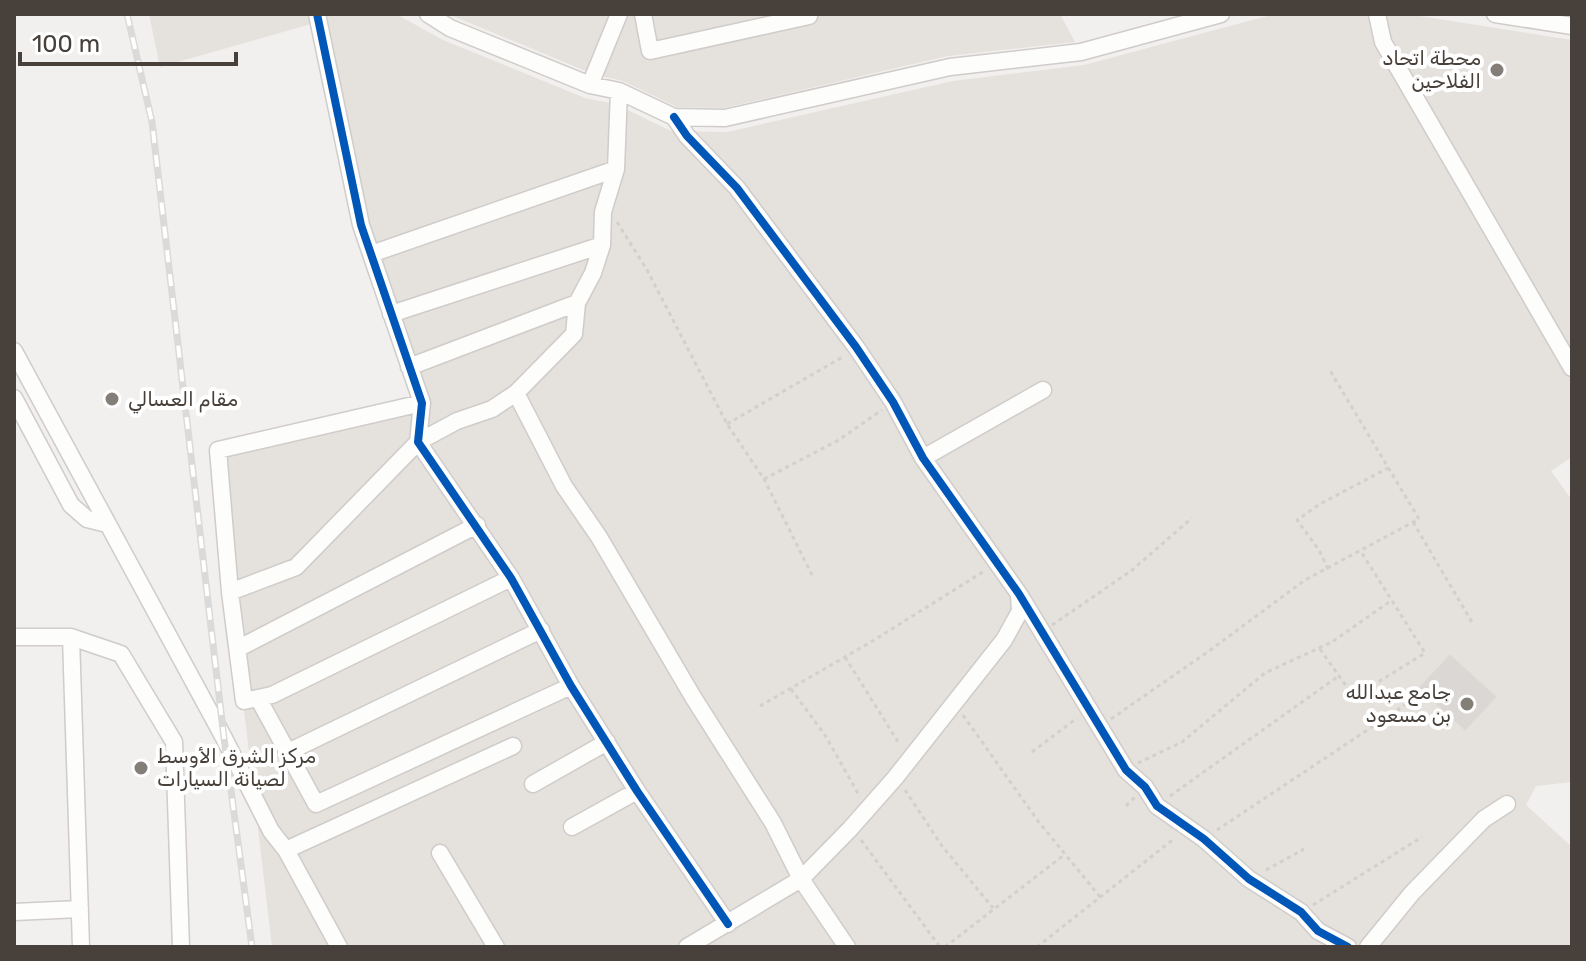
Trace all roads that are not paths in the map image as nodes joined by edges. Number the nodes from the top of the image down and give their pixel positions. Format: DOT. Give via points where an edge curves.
graph roads {
  1 [pos="317,14"];
  2 [pos="428,14"];
  3 [pos="619,14"];
  4 [pos="643,14"];
  5 [pos="1221,14"];
  6 [pos="1377,14"];
  7 [pos="1495,14"];
  8 [pos="809,16"];
  9 [pos="1572,26"];
  10 [pos="590,85"];
  11 [pos="619,91"];
  12 [pos="674,117"];
  13 [pos="616,169"];
  14 [pos="602,245"];
  15 [pos="371,254"];
  16 [pos="577,303"];
  17 [pos="391,314"];
  18 [pos="14,351"];
  19 [pos="409,367"];
  20 [pos="1572,368"];
  21 [pos="1043,390"];
  22 [pos="516,393"];
  23 [pos="14,398"];
  24 [pos="422,403"];
  25 [pos="418,442"];
  26 [pos="923,458"];
  27 [pos="107,524"];
  28 [pos="477,525"];
  29 [pos="511,578"];
  30 [pos="230,592"];
  31 [pos="1019,594"];
  32 [pos="541,630"];
  33 [pos="14,637"];
  34 [pos="71,637"];
  35 [pos="239,648"];
  36 [pos="571,686"];
  37 [pos="258,698"];
  38 [pos="607,742"];
  39 [pos="513,746"];
  40 [pos="288,752"];
  41 [pos="533,784"];
  42 [pos="637,791"];
  43 [pos="1507,804"];
  44 [pos="572,827"];
  45 [pos="286,850"];
  46 [pos="440,853"];
  47 [pos="801,879"];
  48 [pos="80,909"];
  49 [pos="14,912"];
  50 [pos="728,924"];
  51 [pos="81,947"];
  52 [pos="181,947"];
  53 [pos="339,947"];
  54 [pos="496,947"];
  55 [pos="687,947"];
  56 [pos="847,947"];
  57 [pos="1348,947"];
  58 [pos="1368,947"];
  1 -- 15 [label="street"];
  2 -- 10 [label="street"];
  3 -- 10 [label="street"];
  4 -- 8 [label="street" via="650,51"];
  5 -- 12 [label="street" via="1081,52 950,67 725,118"];
  6 -- 20 [label="street" via="1383,42"];
  7 -- 9 [label="street"];
  10 -- 11 [label="street"];
  11 -- 12 [label="street"];
  11 -- 13 [label="street"];
  12 -- 26 [label="street" via="737,188 856,347"];
  13 -- 14 [label="street" via="603,212"];
  13 -- 15 [label="street"];
  14 -- 16 [label="street"];
  14 -- 17 [label="street"];
  15 -- 17 [label="street"];
  16 -- 19 [label="street"];
  16 -- 22 [label="street" via="574,334"];
  17 -- 19 [label="street"];
  18 -- 27 [label="street"];
  19 -- 24 [label="street"];
  21 -- 26 [label="street"];
  22 -- 25 [label="street"];
  22 -- 47 [label="street" via="564,486 773,823"];
  23 -- 27 [label="street" via="76,512"];
  24 -- 25 [label="street"];
  24 -- 30 [label="street" via="218,450"];
  25 -- 28 [label="street"];
  25 -- 30 [label="street" via="296,567"];
  26 -- 31 [label="street"];
  27 -- 45 [label="street" via="271,831"];
  28 -- 29 [label="street"];
  28 -- 35 [label="street"];
  29 -- 32 [label="street"];
  29 -- 37 [label="street"];
  30 -- 35 [label="street"];
  31 -- 47 [label="street" via="1020,611 1004,640 895,778"];
  31 -- 57 [label="street" via="1126,770 1157,806 1249,879 1301,912 1318,931"];
  32 -- 36 [label="street"];
  32 -- 40 [label="street"];
  33 -- 34 [label="street"];
  34 -- 48 [label="street"];
  34 -- 52 [label="street" via="121,654 174,742"];
  35 -- 37 [label="street" via="244,701"];
  36 -- 38 [label="street"];
  36 -- 40 [label="street" via="316,804"];
  37 -- 40 [label="street"];
  38 -- 41 [label="street"];
  38 -- 42 [label="street"];
  39 -- 45 [label="street"];
  42 -- 44 [label="street"];
  42 -- 50 [label="street"];
  43 -- 58 [label="street" via="1484,819 1422,882"];
  45 -- 53 [label="street"];
  46 -- 54 [label="street"];
  47 -- 50 [label="street"];
  47 -- 56 [label="street"];
  48 -- 49 [label="street"];
  48 -- 51 [label="street"];
  50 -- 55 [label="street"];
}
